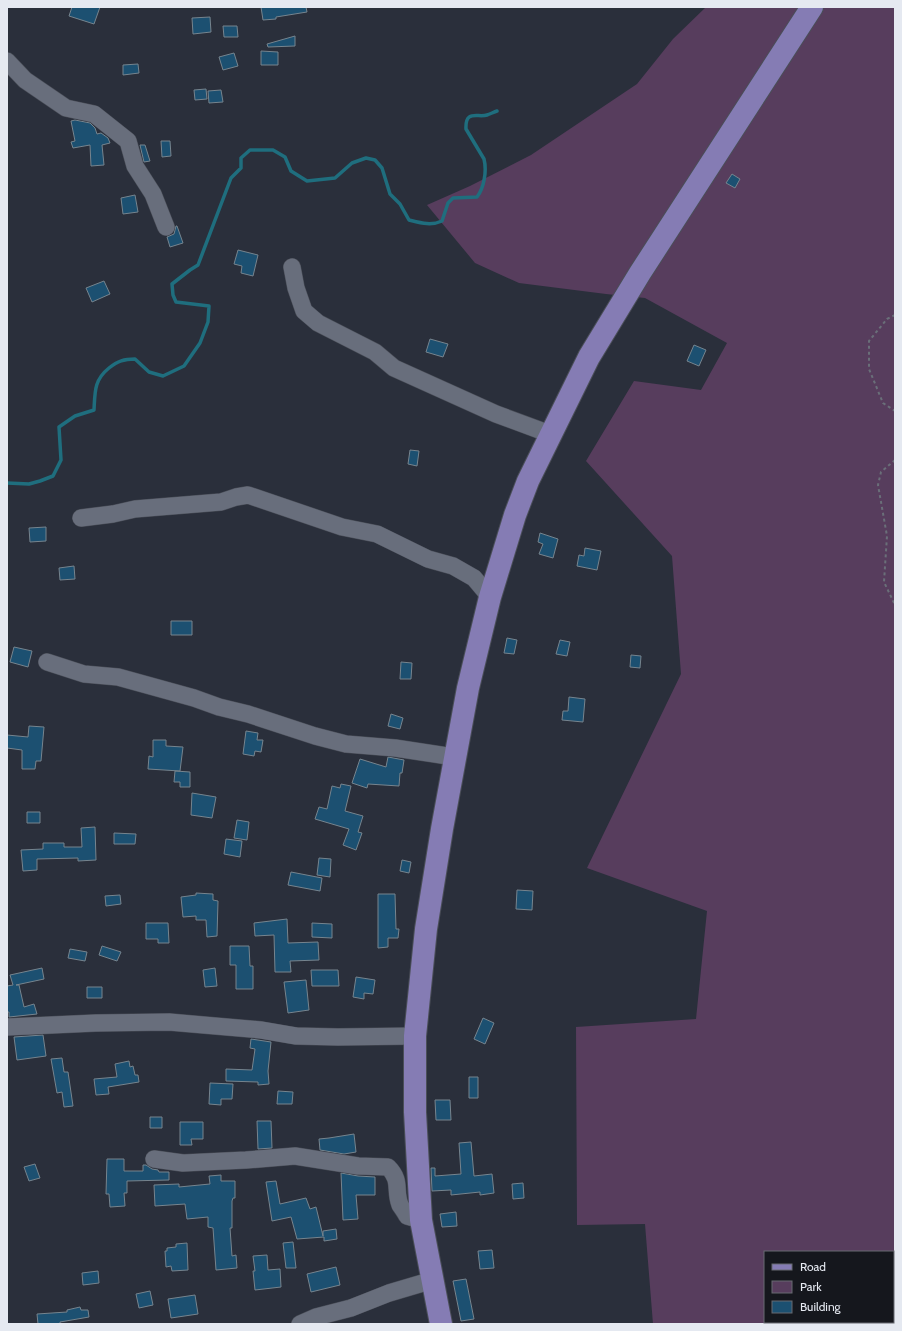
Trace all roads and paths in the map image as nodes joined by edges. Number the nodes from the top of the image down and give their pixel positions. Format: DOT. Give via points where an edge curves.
graph roads {
  1 [pos="812,7"];
  2 [pos="7,61"];
  3 [pos="166,227"];
  4 [pos="292,267"];
  5 [pos="895,315"];
  6 [pos="895,411"];
  7 [pos="550,434"];
  8 [pos="895,460"];
  9 [pos="81,518"];
  10 [pos="490,598"];
  11 [pos="895,605"];
  12 [pos="47,662"];
  13 [pos="454,757"];
  14 [pos="7,1027"];
  15 [pos="415,1036"];
  16 [pos="154,1159"];
  17 [pos="421,1220"];
  18 [pos="432,1280"];
  19 [pos="300,1324"];
  20 [pos="441,1324"];
  1 -- 7 [label="main road" via="640,272 589,357"];
  2 -- 3 [label="street" via="25,80 66,108 94,114 128,141 136,166 153,194"];
  4 -- 7 [label="street" via="304,311 318,324 375,352 394,368 496,414"];
  5 -- 6 [label="path" via="887,320 869,341 869,369 882,402"];
  7 -- 10 [label="main road" via="515,515"];
  8 -- 11 [label="path" via="881,472 878,485 887,536 884,582"];
  9 -- 10 [label="street" via="135,509 221,502 248,496 342,527 377,534 428,559 453,566 474,578"];
  10 -- 13 [label="main road"];
  12 -- 13 [label="street" via="84,674 118,678 186,696 346,744"];
  13 -- 15 [label="main road" via="426,929"];
  14 -- 15 [label="street" via="169,1022 261,1030 296,1036"];
  15 -- 17 [label="main road" via="415,1112"];
  16 -- 17 [label="street" via="183,1163 295,1156 358,1166 388,1167 394,1173 400,1204 407,1216"];
  17 -- 18 [label="main road"];
  18 -- 19 [label="street"];
  18 -- 20 [label="main road"];
}
